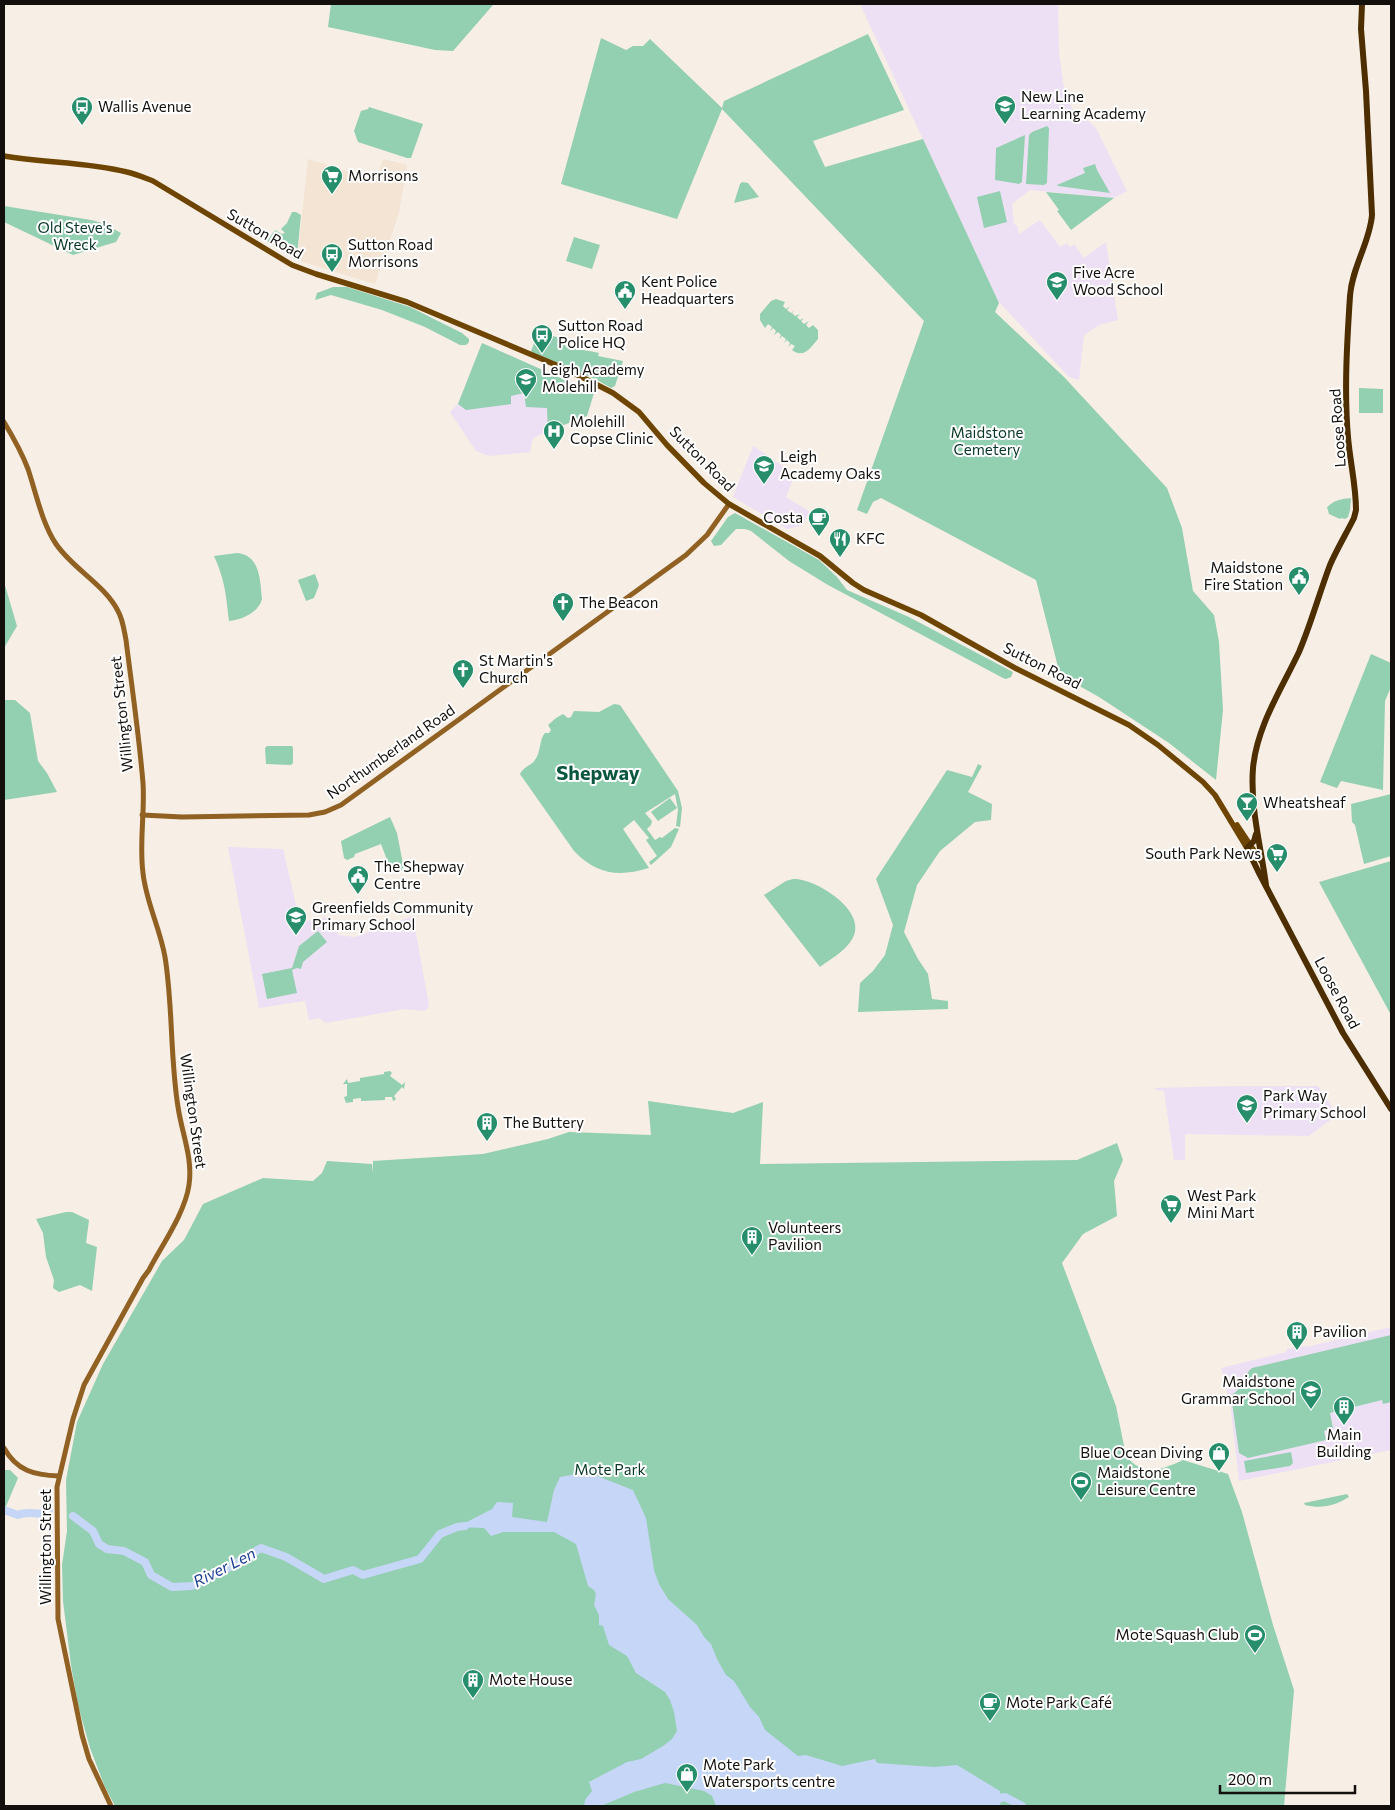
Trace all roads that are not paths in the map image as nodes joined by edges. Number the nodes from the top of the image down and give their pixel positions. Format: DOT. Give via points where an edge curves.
graph roads {
  1 [pos="1362,4"];
  2 [pos="4,156"];
  3 [pos="4,422"];
  4 [pos="729,504"];
  5 [pos="142,815"];
  6 [pos="1256,834"];
  7 [pos="1249,846"];
  8 [pos="1262,863"];
  9 [pos="1266,885"];
  10 [pos="1391,1110"];
  11 [pos="4,1448"];
  12 [pos="59,1476"];
  13 [pos="111,1806"];
  1 -- 6 [label="highway, Loose Road" via="1372,214 1371,228 1350,294 1347,431 1356,510 1258,742 1253,770"];
  2 -- 4 [label="main road, Sutton Road" via="101,167 153,181 292,265 407,302 568,370 613,393 639,412 704,483"];
  3 -- 5 [label="street, Willington Street" via="17,443 55,542 68,560 103,593 117,610 122,623 143,784"];
  4 -- 5 [label="street, Northumberland Road" via="707,535 686,555 341,805 309,815"];
  4 -- 7 [label="main road, Sutton Road" via="820,556 864,590 921,615 1017,669 1129,725 1202,782"];
  5 -- 12 [label="street, Willington Street" via="143,874 165,956 177,1099 190,1164 189,1186 178,1217 84,1385"];
  6 -- 7 [label="highway, Loose Road"];
  6 -- 8 [label="highway, Loose Road"];
  7 -- 8 [label="main road, Sutton Road"];
  7 -- 9 [label="highway, Loose Road"];
  8 -- 9 [label="highway, Loose Road"];
  9 -- 10 [label="highway, Loose Road" via="1343,1033"];
  11 -- 12 [label="street" via="22,1468 37,1475"];
  12 -- 13 [label="street, Willington Street" via="58,1619 89,1759"];
}
